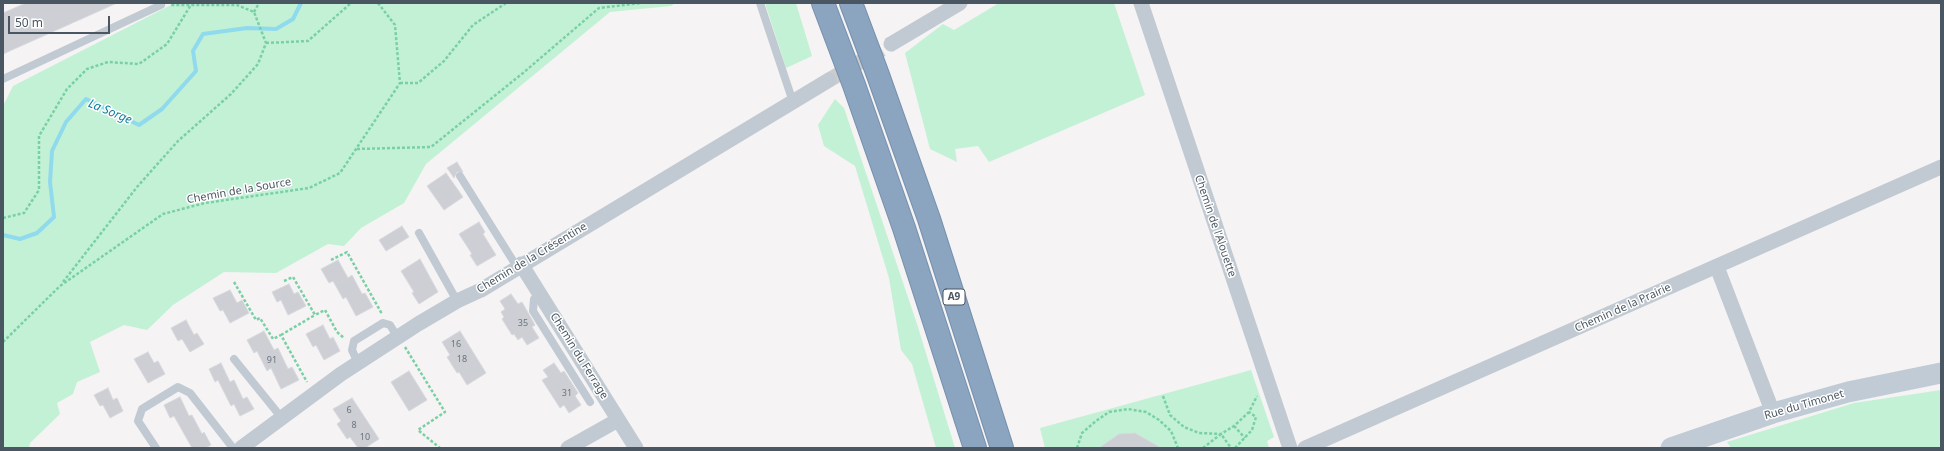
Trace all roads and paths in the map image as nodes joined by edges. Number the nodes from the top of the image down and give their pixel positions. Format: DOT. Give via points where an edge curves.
graph roads {
  1 [pos="259,3"];
  2 [pos="351,3"];
  3 [pos="378,3"];
  4 [pos="506,3"];
  5 [pos="641,3"];
  6 [pos="760,3"];
  7 [pos="823,3"];
  8 [pos="850,3"];
  9 [pos="960,3"];
  10 [pos="1141,3"];
  11 [pos="192,4"];
  12 [pos="162,5"];
  13 [pos="254,12"];
  14 [pos="266,43"];
  15 [pos="891,44"];
  16 [pos="3,79"];
  17 [pos="830,80"];
  18 [pos="400,83"];
  19 [pos="793,102"];
  20 [pos="356,149"];
  21 [pos="1941,167"];
  22 [pos="460,176"];
  23 [pos="3,218"];
  24 [pos="419,233"];
  25 [pos="331,260"];
  26 [pos="519,266"];
  27 [pos="1717,267"];
  28 [pos="284,281"];
  29 [pos="234,282"];
  30 [pos="60,286"];
  31 [pos="540,294"];
  32 [pos="457,301"];
  33 [pos="315,314"];
  34 [pos="386,323"];
  35 [pos="281,335"];
  36 [pos="398,337"];
  37 [pos="3,342"];
  38 [pos="353,345"];
  39 [pos="234,359"];
  40 [pos="358,363"];
  41 [pos="1941,373"];
  42 [pos="310,386"];
  43 [pos="1163,396"];
  44 [pos="1257,396"];
  45 [pos="590,402"];
  46 [pos="1249,412"];
  47 [pos="1773,413"];
  48 [pos="281,418"];
  49 [pos="618,420"];
  50 [pos="1234,426"];
  51 [pos="1221,434"];
  52 [pos="1245,438"];
  53 [pos="156,448"];
  54 [pos="233,448"];
  55 [pos="241,448"];
  56 [pos="440,448"];
  57 [pos="568,448"];
  58 [pos="636,448"];
  59 [pos="975,448"];
  60 [pos="1002,448"];
  61 [pos="1077,448"];
  62 [pos="1178,448"];
  63 [pos="1203,448"];
  64 [pos="1231,448"];
  65 [pos="1235,448"];
  66 [pos="1290,448"];
  67 [pos="1305,448"];
  68 [pos="1671,448"];
  1 -- 13 [label="path"];
  2 -- 14 [label="path" via="308,41"];
  3 -- 18 [label="path" via="395,25"];
  4 -- 18 [label="path" via="473,25 444,61 418,82"];
  5 -- 20 [label="path" via="599,8 431,147"];
  6 -- 19 [label="lane"];
  7 -- 59 [label="highway, A9" via="902,220"];
  8 -- 60 [label="highway, A9" via="929,219"];
  9 -- 15 [label="street"];
  10 -- 66 [label="street, Chemin de l'Alouette"];
  11 -- 12 [label="path"];
  11 -- 13 [label="path" via="237,5"];
  11 -- 23 [label="path" via="167,44 139,64 108,62 87,69 67,89 39,136 38,190 24,213"];
  12 -- 16 [label="lane"];
  13 -- 14 [label="path"];
  14 -- 30 [label="path" via="258,64 231,94 178,141 137,187"];
  17 -- 19 [label="street, Chemin de la Crésentine"];
  18 -- 20 [label="path, Chemin de la Source"];
  19 -- 26 [label="street, Chemin de la Crésentine"];
  20 -- 30 [label="path, Chemin de la Source" via="340,173 309,188 205,203 163,214"];
  21 -- 27 [label="street, Chemin de la Prairie"];
  22 -- 26 [label="lane"];
  24 -- 32 [label="lane"];
  25 -- 34 [label="path" via="347,252"];
  26 -- 31 [label="street, Chemin du Ferrage"];
  26 -- 32 [label="street, Chemin de la Crésentine" via="481,290"];
  27 -- 47 [label="street"];
  27 -- 67 [label="street, Chemin de la Prairie"];
  28 -- 33 [label="path" via="293,277"];
  29 -- 35 [label="path" via="256,320 260,318 273,339"];
  30 -- 37 [label="path, Chemin de la Source"];
  31 -- 45 [label="lane" via="534,299 533,311"];
  31 -- 49 [label="street, Chemin du Ferrage"];
  32 -- 36 [label="street, Chemin de la Crésentine"];
  33 -- 35 [label="path"];
  33 -- 38 [label="path" via="325,310 337,332"];
  34 -- 36 [label="lane"];
  34 -- 38 [label="lane" via="354,341"];
  35 -- 42 [label="path"];
  36 -- 40 [label="street, Chemin de la Crésentine"];
  36 -- 56 [label="path" via="445,412 418,430"];
  38 -- 40 [label="lane" via="352,350"];
  39 -- 48 [label="lane"];
  40 -- 48 [label="street, Chemin de la Crésentine"];
  41 -- 47 [label="main road, Rue du Timonet" via="1848,392"];
  43 -- 51 [label="path" via="1170,415 1184,427 1199,433"];
  44 -- 46 [label="path"];
  46 -- 50 [label="path"];
  46 -- 52 [label="path" via="1256,417 1252,430"];
  47 -- 68 [label="main road, Rue du Timonet"];
  48 -- 55 [label="street, Chemin de la Crésentine"];
  49 -- 57 [label="street"];
  49 -- 58 [label="street, Chemin du Ferrage"];
  50 -- 51 [label="path"];
  50 -- 52 [label="path"];
  51 -- 63 [label="path"];
  51 -- 64 [label="path"];
  52 -- 65 [label="path"];
  53 -- 54 [label="lane" via="138,421 142,409 178,387 190,393"];
  61 -- 62 [label="path" via="1082,433 1096,421 1109,412 1128,409 1146,412 1159,420 1171,431"];
}
